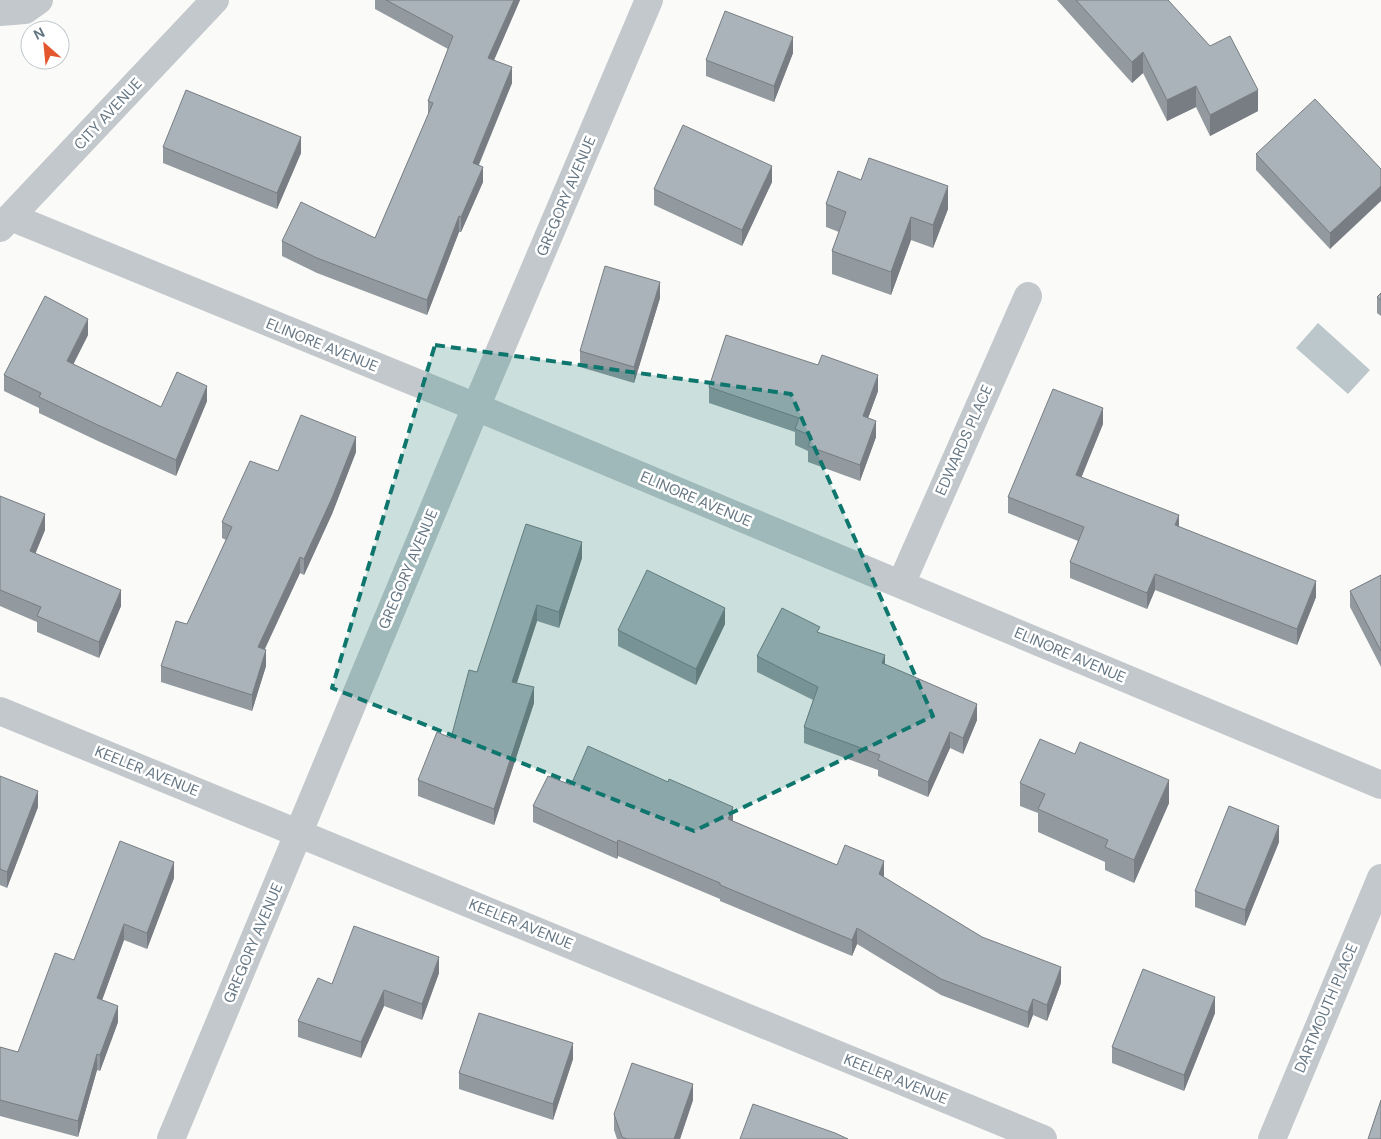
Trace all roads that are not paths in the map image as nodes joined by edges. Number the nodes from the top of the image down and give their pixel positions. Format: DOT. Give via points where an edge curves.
graph roads {
  1 [pos="39,0"];
  2 [pos="215,0"];
  3 [pos="649,0"];
  4 [pos="0,12"];
  5 [pos="5,222"];
  6 [pos="1028,296"];
  7 [pos="476,408"];
  8 [pos="901,584"];
  9 [pos="0,711"];
  10 [pos="1381,785"];
  11 [pos="298,833"];
  12 [pos="1381,878"];
  13 [pos="171,1139"];
  14 [pos="1042,1139"];
  15 [pos="1272,1139"];
  1 -- 4 [label="street" via="24,10"];
  2 -- 5 [label="street, CITY AVENUE"];
  3 -- 7 [label="street, GREGORY AVENUE"];
  5 -- 7 [label="street, ELINORE AVENUE"];
  6 -- 8 [label="street, EDWARDS PLACE"];
  7 -- 8 [label="street, ELINORE AVENUE"];
  7 -- 11 [label="street, GREGORY AVENUE"];
  8 -- 10 [label="street, ELINORE AVENUE"];
  9 -- 11 [label="street, KEELER AVENUE"];
  11 -- 13 [label="street, GREGORY AVENUE"];
  11 -- 14 [label="street, KEELER AVENUE"];
  12 -- 15 [label="street, DARTMOUTH PLACE"];
}
